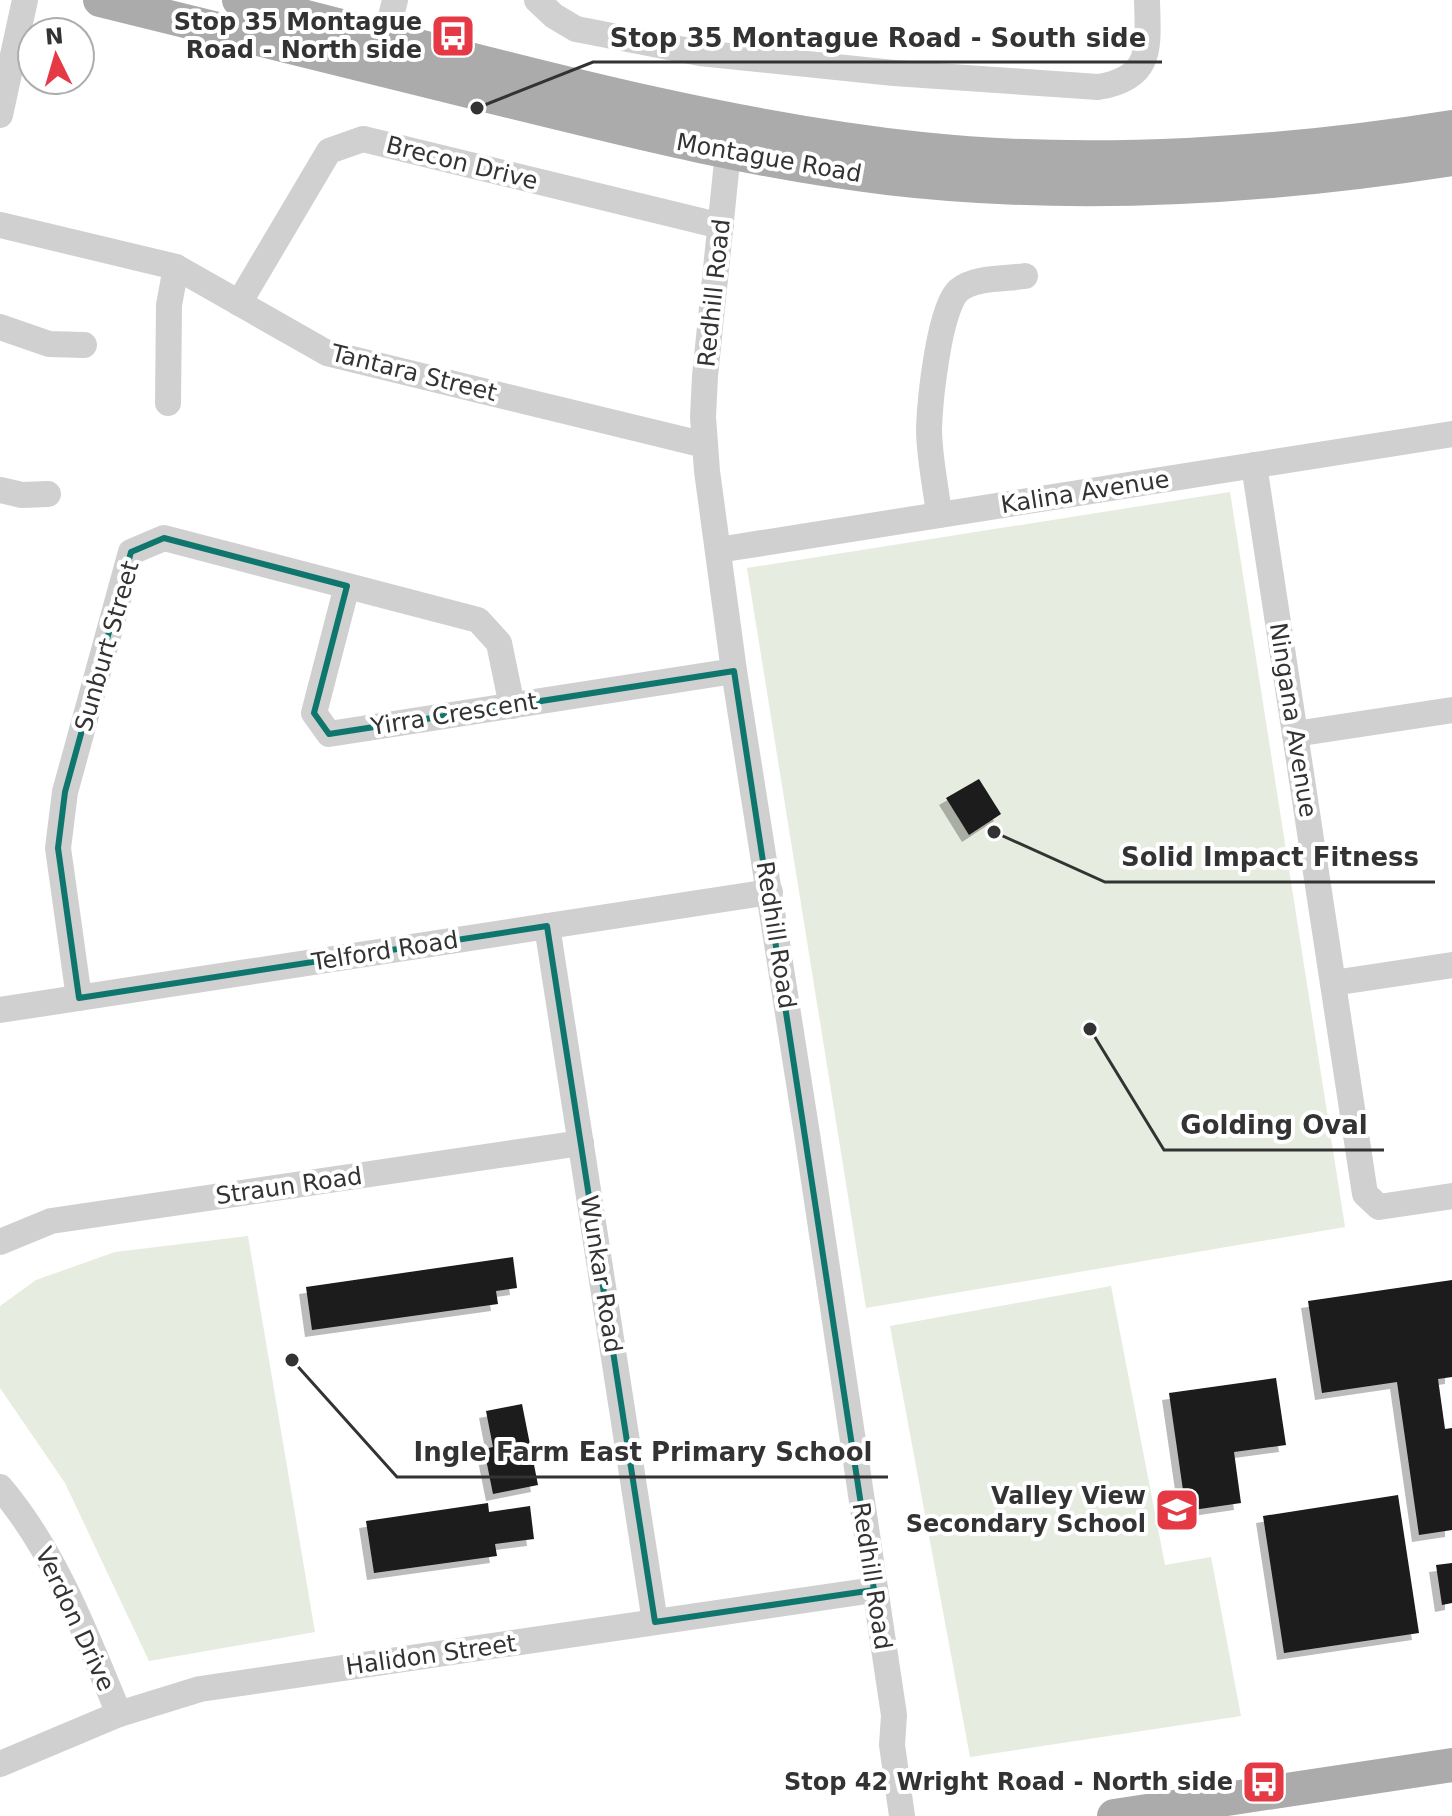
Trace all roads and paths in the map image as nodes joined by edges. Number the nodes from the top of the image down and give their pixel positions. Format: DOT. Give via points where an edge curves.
graph roads {
  1 [pos="25,0"];
  2 [pos="100,0"];
  3 [pos="239,0"];
  4 [pos="395,0"];
  5 [pos="537,0"];
  6 [pos="1147,0"];
  7 [pos="381,52"];
  8 [pos="0,115"];
  9 [pos="1452,127"];
  10 [pos="731,137"];
  11 [pos="1452,159"];
  12 [pos="0,225"];
  13 [pos="721,226"];
  14 [pos="176,267"];
  15 [pos="1025,276"];
  16 [pos="239,303"];
  17 [pos="0,327"];
  18 [pos="84,345"];
  19 [pos="168,403"];
  20 [pos="1452,434"];
  21 [pos="705,445"];
  22 [pos="1254,465"];
  23 [pos="0,490"];
  24 [pos="48,494"];
  25 [pos="939,515"];
  26 [pos="718,550"];
  27 [pos="347,586"];
  28 [pos="734,671"];
  29 [pos="512,706"];
  30 [pos="1452,710"];
  31 [pos="1295,734"];
  32 [pos="770,892"];
  33 [pos="547,926"];
  34 [pos="1452,965"];
  35 [pos="1333,983"];
  36 [pos="79,998"];
  37 [pos="0,1010"];
  38 [pos="581,1143"];
  39 [pos="1452,1196"];
  40 [pos="0,1242"];
  41 [pos="0,1487"];
  42 [pos="874,1590"];
  43 [pos="655,1622"];
  44 [pos="119,1714"];
  45 [pos="894,1715"];
  46 [pos="0,1764"];
  47 [pos="1452,1765"];
  48 [pos="902,1816"];
  49 [pos="919,1816"];
  50 [pos="1114,1816"];
  1 -- 8 [label="street"];
  2 -- 7 [label="main road, Montague Road"];
  3 -- 7 [label="main road, Montague Road"];
  4 -- 7 [label="street"];
  5 -- 6 [label="street" via="576,29 700,53 1098,87 1123,81 1143,62"];
  7 -- 10 [label="main road, Montague Road" via="668,140"];
  9 -- 10 [label="main road, Montague Road" via="1272,148 1122,156 1018,155"];
  10 -- 11 [label="main road, Montague Road" via="890,178 1013,187 1209,186 1328,177"];
  10 -- 13 [label="street, Redhill Road"];
  12 -- 14 [label="street, Tantara Street"];
  13 -- 16 [label="street, Brecon Drive" via="363,139 329,151"];
  13 -- 21 [label="street, Redhill Road" via="705,376"];
  14 -- 16 [label="street, Tantara Street"];
  14 -- 19 [label="street" via="169,305"];
  15 -- 25 [label="street" via="972,283 957,291 949,306 935,363 929,430"];
  16 -- 21 [label="street, Tantara Street" via="327,353"];
  17 -- 18 [label="street" via="49,344"];
  20 -- 22 [label="street, Kalina Avenue"];
  21 -- 26 [label="street, Redhill Road"];
  22 -- 25 [label="street, Kalina Avenue"];
  22 -- 31 [label="street, Ningana Avenue"];
  23 -- 24 [label="street"];
  25 -- 26 [label="street, Kalina Avenue"];
  26 -- 28 [label="street, Redhill Road"];
  27 -- 29 [label="street, Sunburt Street" via="478,620 499,643"];
  27 -- 29 [label="street, Yirra Crescent" via="314,713 329,734"];
  27 -- 36 [label="street, Sunburt Street" via="164,538 131,552 65,792 58,848"];
  28 -- 29 [label="street, Yirra Crescent"];
  28 -- 32 [label="street, Redhill Road"];
  30 -- 31 [label="street"];
  31 -- 35 [label="street, Ningana Avenue"];
  32 -- 33 [label="street, Telford Road"];
  32 -- 42 [label="street, Redhill Road"];
  33 -- 36 [label="street, Telford Road"];
  33 -- 38 [label="street, Wunkar Road"];
  34 -- 35 [label="street"];
  35 -- 39 [label="street, Ningana Avenue" via="1365,1194 1379,1207"];
  36 -- 37 [label="street, Telford Road"];
  38 -- 40 [label="street, Straun Road" via="51,1221"];
  38 -- 43 [label="street, Wunkar Road"];
  41 -- 44 [label="street, Verdon Drive" via="28,1523 68,1594"];
  42 -- 43 [label="street, Halidon Street"];
  42 -- 45 [label="street, Redhill Road"];
  43 -- 44 [label="street, Halidon Street" via="200,1689"];
  44 -- 46 [label="street, Halidon Street"];
  45 -- 48 [label="street, Redhill Road" via="892,1745"];
  45 -- 49 [label="street, Redhill Road" via="906,1743"];
  47 -- 50 [label="main road"];
}
